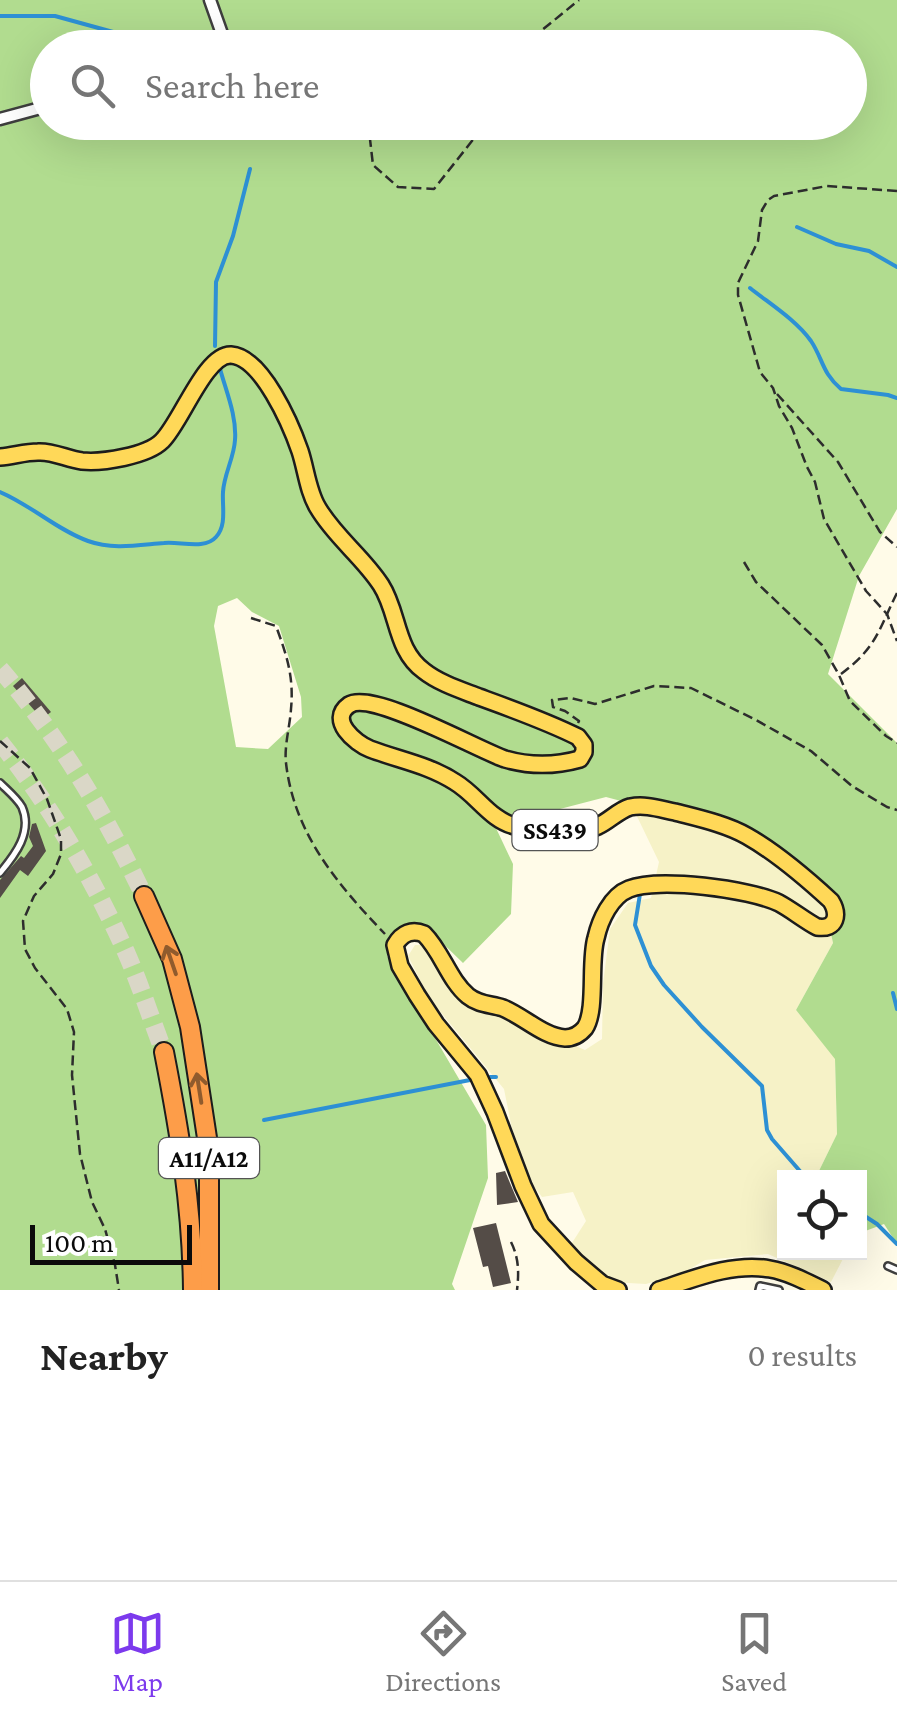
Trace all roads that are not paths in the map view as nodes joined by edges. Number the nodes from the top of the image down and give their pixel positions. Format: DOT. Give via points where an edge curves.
graph roads {
  1 [pos="210,0"];
  2 [pos="221,30"];
  3 [pos="30,111"];
  4 [pos="0,119"];
  5 [pos="0,457"];
  6 [pos="0,783"];
  7 [pos="0,872"];
  8 [pos="144,896"];
  9 [pos="164,1052"];
  10 [pos="888,1266"];
  11 [pos="897,1270"];
  12 [pos="193,1290"];
  13 [pos="210,1290"];
  14 [pos="618,1290"];
  15 [pos="658,1290"];
  16 [pos="759,1290"];
  17 [pos="779,1290"];
  18 [pos="824,1290"];
  1 -- 2 [label="street"];
  3 -- 4 [label="street"];
  5 -- 14 [label="main road, SS439" via="37,452 104,461 154,448 210,366 235,355 267,383 298,446 316,507 380,584 415,664 569,733 584,752 550,766 506,759 434,726 356,702 342,714 356,742 442,774 514,826 574,832 646,806 745,834 831,901 835,922 818,927 779,903 736,890 625,890 596,937 587,1024 566,1038 466,995 424,934 404,934 395,945 417,995 478,1075 541,1224 589,1273"];
  6 -- 7 [label="lane" via="21,806 24,838"];
  13 -- 8 [label="highway, A11/A12, one-way" via="209,1151 190,1028 172,959"];
  9 -- 12 [label="highway, A11/A12" via="185,1169"];
  10 -- 11 [label="lane"];
  15 -- 18 [label="main road" via="740,1268 770,1269"];
  16 -- 17 [label="lane"];
}
